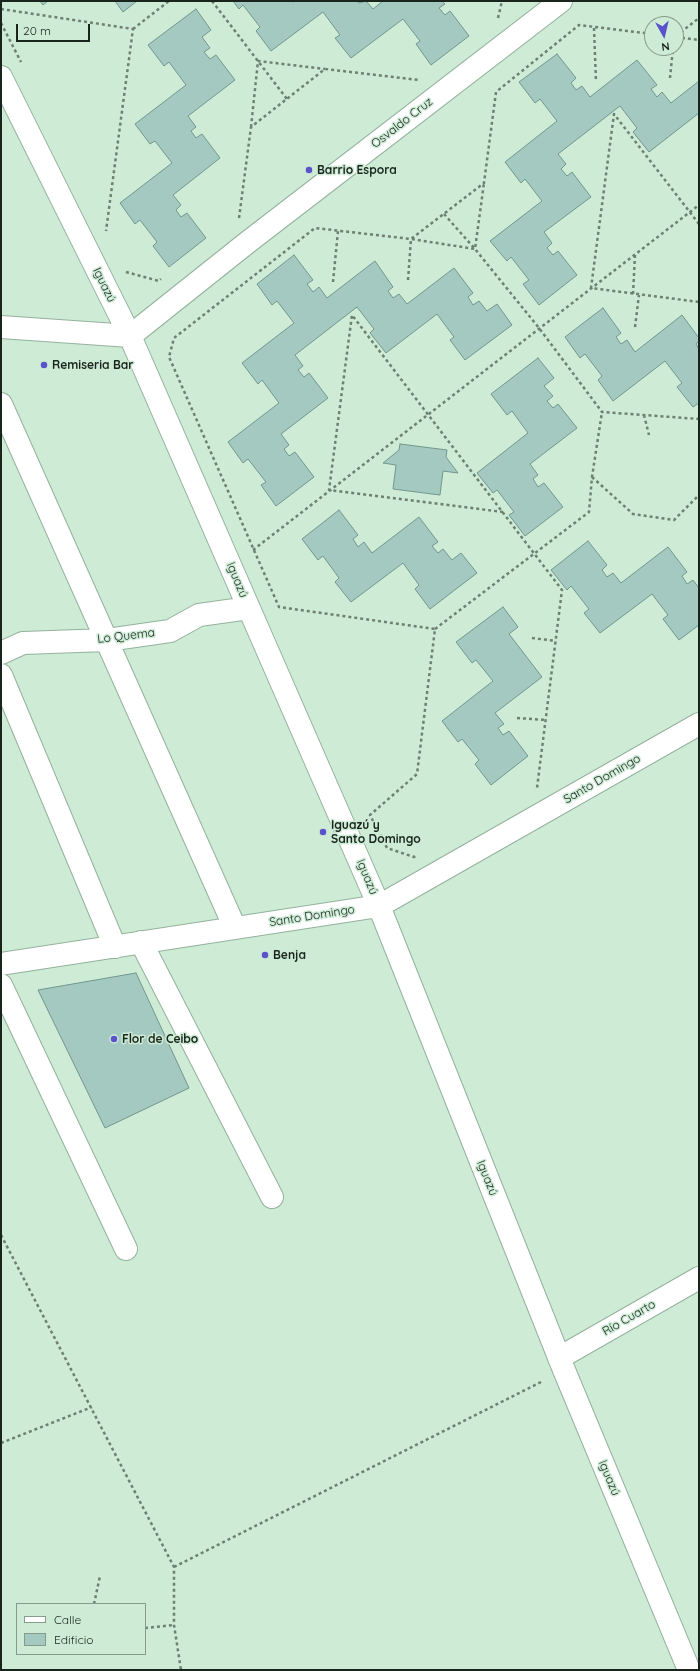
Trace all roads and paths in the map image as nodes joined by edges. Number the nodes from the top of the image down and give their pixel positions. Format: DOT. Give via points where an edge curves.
graph roads {
  1 [pos="169,1"];
  2 [pos="212,1"];
  3 [pos="502,1"];
  4 [pos="561,1"];
  5 [pos="1,9"];
  6 [pos="699,18"];
  7 [pos="494,22"];
  8 [pos="594,28"];
  9 [pos="133,30"];
  10 [pos="684,30"];
  11 [pos="644,33"];
  12 [pos="684,38"];
  13 [pos="699,40"];
  14 [pos="672,56"];
  15 [pos="258,61"];
  16 [pos="325,69"];
  17 [pos="425,75"];
  18 [pos="1,77"];
  19 [pos="670,78"];
  20 [pos="596,82"];
  21 [pos="287,98"];
  22 [pos="251,127"];
  23 [pos="484,183"];
  24 [pos="699,205"];
  25 [pos="690,212"];
  26 [pos="444,214"];
  27 [pos="239,219"];
  28 [pos="699,224"];
  29 [pos="338,231"];
  30 [pos="110,238"];
  31 [pos="411,239"];
  32 [pos="475,249"];
  33 [pos="635,254"];
  34 [pos="123,265"];
  35 [pos="165,276"];
  36 [pos="408,280"];
  37 [pos="333,282"];
  38 [pos="591,288"];
  39 [pos="633,294"];
  40 [pos="639,295"];
  41 [pos="699,302"];
  42 [pos="1,327"];
  43 [pos="539,328"];
  44 [pos="635,328"];
  45 [pos="130,336"];
  46 [pos="1,404"];
  47 [pos="602,412"];
  48 [pos="428,414"];
  49 [pos="644,415"];
  50 [pos="699,419"];
  51 [pos="650,435"];
  52 [pos="592,477"];
  53 [pos="329,490"];
  54 [pos="699,495"];
  55 [pos="502,512"];
  56 [pos="253,549"];
  57 [pos="534,553"];
  58 [pos="236,578"];
  59 [pos="249,608"];
  60 [pos="435,629"];
  61 [pos="532,638"];
  62 [pos="107,640"];
  63 [pos="556,641"];
  64 [pos="1,653"];
  65 [pos="1,675"];
  66 [pos="517,718"];
  67 [pos="546,720"];
  68 [pos="699,724"];
  69 [pos="544,784"];
  70 [pos="537,788"];
  71 [pos="530,792"];
  72 [pos="421,853"];
  73 [pos="379,906"];
  74 [pos="235,928"];
  75 [pos="141,942"];
  76 [pos="115,946"];
  77 [pos="1,964"];
  78 [pos="1,985"];
  79 [pos="272,1197"];
  80 [pos="1,1235"];
  81 [pos="126,1249"];
  82 [pos="699,1278"];
  83 [pos="561,1364"];
  84 [pos="92,1408"];
  85 [pos="1,1443"];
  86 [pos="174,1567"];
  87 [pos="100,1576"];
  88 [pos="94,1603"];
  89 [pos="174,1625"];
  90 [pos="146,1628"];
  91 [pos="181,1670"];
  92 [pos="689,1670"];
  1 -- 9 [label="path"];
  2 -- 15 [label="path"];
  3 -- 7 [label="path" via="500,17"];
  4 -- 45 [label="street, Osvaldo Cruz"];
  5 -- 9 [label="path"];
  6 -- 10 [label="path"];
  8 -- 11 [label="path"];
  8 -- 20 [label="path"];
  8 -- 23 [label="path" via="578,25 496,92"];
  9 -- 30 [label="path" via="106,231"];
  12 -- 13 [label="path"];
  14 -- 19 [label="path"];
  15 -- 16 [label="path"];
  15 -- 21 [label="path"];
  15 -- 22 [label="path"];
  16 -- 17 [label="path" via="419,80"];
  16 -- 21 [label="path"];
  18 -- 45 [label="street, Iguazú"];
  21 -- 22 [label="path"];
  22 -- 27 [label="path"];
  23 -- 26 [label="path"];
  23 -- 32 [label="path"];
  24 -- 25 [label="path"];
  25 -- 28 [label="path"];
  25 -- 33 [label="path"];
  25 -- 38 [label="path" via="614,114"];
  26 -- 31 [label="path"];
  26 -- 32 [label="path"];
  29 -- 31 [label="path"];
  29 -- 37 [label="path"];
  29 -- 56 [label="path" via="315,228 174,338 169,357"];
  31 -- 32 [label="path"];
  31 -- 36 [label="path"];
  32 -- 43 [label="path"];
  33 -- 38 [label="path"];
  33 -- 39 [label="path"];
  34 -- 35 [label="path" via="126,272 159,280"];
  38 -- 39 [label="path"];
  38 -- 43 [label="path"];
  39 -- 40 [label="path"];
  40 -- 41 [label="path"];
  40 -- 44 [label="path"];
  42 -- 45 [label="street"];
  43 -- 47 [label="path"];
  43 -- 48 [label="path"];
  45 -- 58 [label="street, Iguazú"];
  46 -- 62 [label="street"];
  47 -- 49 [label="path"];
  47 -- 52 [label="path"];
  48 -- 53 [label="path"];
  48 -- 53 [label="path" via="352,315"];
  48 -- 55 [label="path"];
  49 -- 50 [label="path"];
  49 -- 51 [label="path"];
  52 -- 54 [label="path" via="633,514 674,520"];
  52 -- 57 [label="path" via="589,512"];
  53 -- 55 [label="path"];
  53 -- 56 [label="path"];
  55 -- 57 [label="path"];
  56 -- 58 [label="path"];
  56 -- 60 [label="path" via="279,607"];
  57 -- 60 [label="path"];
  57 -- 63 [label="path" via="562,590"];
  58 -- 59 [label="street, Iguazú"];
  59 -- 62 [label="street, Lo Quema" via="199,614 170,631"];
  59 -- 73 [label="street, Iguazú"];
  60 -- 72 [label="path" via="417,774 370,814 386,848 414,857"];
  61 -- 63 [label="path"];
  62 -- 64 [label="street, Lo Quema" via="23,643"];
  62 -- 74 [label="street"];
  63 -- 67 [label="path"];
  65 -- 76 [label="street"];
  66 -- 67 [label="path"];
  67 -- 70 [label="path"];
  68 -- 73 [label="street, Santo Domingo"];
  69 -- 70 [label="path"];
  70 -- 71 [label="path"];
  73 -- 74 [label="street, Santo Domingo"];
  73 -- 83 [label="street, Iguazú"];
  74 -- 75 [label="street, Santo Domingo"];
  75 -- 76 [label="street, Santo Domingo"];
  75 -- 79 [label="street"];
  76 -- 77 [label="street, Santo Domingo"];
  78 -- 81 [label="street"];
  80 -- 84 [label="path"];
  82 -- 83 [label="street, Río Cuarto"];
  83 -- 86 [label="path"];
  83 -- 92 [label="street, Iguazú"];
  84 -- 85 [label="path"];
  84 -- 86 [label="path"];
  86 -- 89 [label="path"];
  87 -- 88 [label="path"];
  89 -- 90 [label="path"];
  89 -- 91 [label="path"];
}
